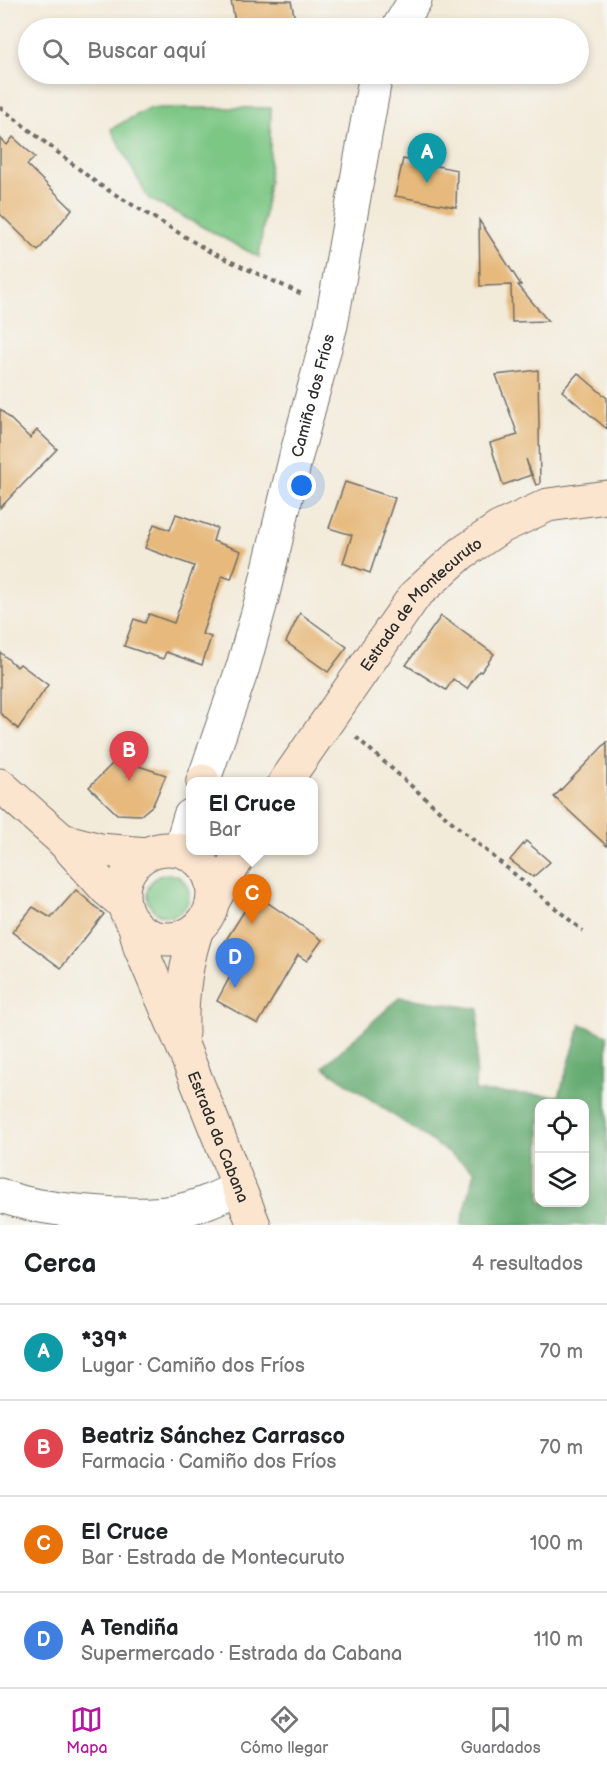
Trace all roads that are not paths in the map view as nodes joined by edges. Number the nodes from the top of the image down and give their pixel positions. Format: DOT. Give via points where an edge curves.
graph roads {
  1 [pos="415,0"];
  2 [pos="404,18"];
  3 [pos="374,84"];
  4 [pos="607,497"];
  5 [pos="204,777"];
  6 [pos="288,777"];
  7 [pos="0,785"];
  8 [pos="62,840"];
  9 [pos="186,851"];
  10 [pos="147,854"];
  11 [pos="192,855"];
  12 [pos="239,855"];
  13 [pos="213,901"];
  14 [pos="129,914"];
  15 [pos="197,929"];
  16 [pos="183,1047"];
  17 [pos="238,1188"];
  18 [pos="0,1195"];
  19 [pos="254,1225"];
  1 -- 2 [label="street"];
  3 -- 5 [label="street, Camiño dos Fríos" via="334,309 243,667"];
  4 -- 6 [label="main road, Estrada de Montecuruto" via="548,506 499,528 462,553 415,595"];
  7 -- 8 [label="main road"];
  8 -- 10 [label="main road" via="100,850"];
  8 -- 14 [label="main road"];
  9 -- 10 [label="main road" via="163,849"];
  10 -- 14 [label="main road" via="127,874 123,892"];
  11 -- 13 [label="main road" via="210,876"];
  12 -- 13 [label="main road"];
  13 -- 15 [label="main road" via="209,915"];
  14 -- 15 [label="main road" via="151,936 181,938"];
  14 -- 16 [label="main road, Estrada da Cabana"];
  15 -- 16 [label="main road, Estrada da Cabana" via="183,986"];
  16 -- 17 [label="main road, Estrada da Cabana"];
  17 -- 18 [label="street" via="173,1212 119,1214 50,1208"];
  17 -- 19 [label="main road, Estrada da Cabana"];
}
